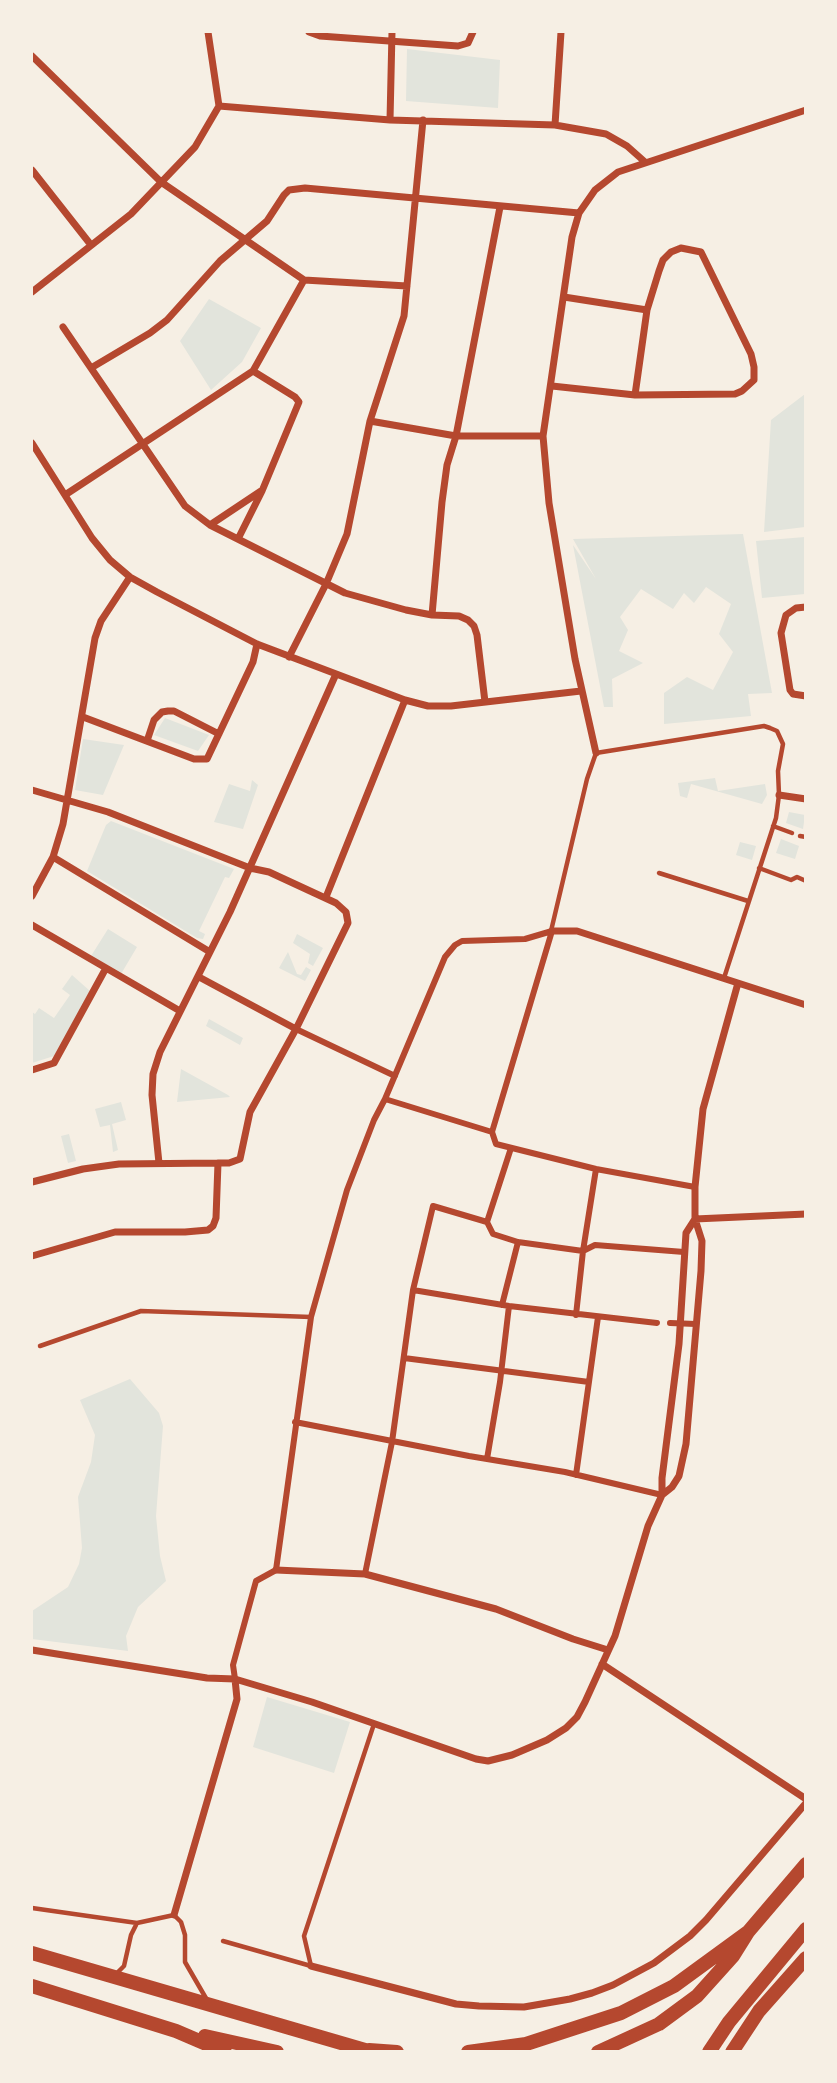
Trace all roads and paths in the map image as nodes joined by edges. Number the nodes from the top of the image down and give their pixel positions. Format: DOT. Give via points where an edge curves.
graph roads {
  1 [pos="208,32"];
  2 [pos="309,32"];
  3 [pos="392,32"];
  4 [pos="473,32"];
  5 [pos="561,32"];
  6 [pos="393,41"];
  7 [pos="32,56"];
  8 [pos="219,106"];
  9 [pos="806,110"];
  10 [pos="390,120"];
  11 [pos="423,120"];
  12 [pos="555,125"];
  13 [pos="645,162"];
  14 [pos="32,170"];
  15 [pos="161,182"];
  16 [pos="417,197"];
  17 [pos="500,207"];
  18 [pos="579,213"];
  19 [pos="245,240"];
  20 [pos="91,244"];
  21 [pos="304,281"];
  22 [pos="407,286"];
  23 [pos="32,292"];
  24 [pos="564,297"];
  25 [pos="647,310"];
  26 [pos="63,327"];
  27 [pos="91,368"];
  28 [pos="253,371"];
  29 [pos="551,386"];
  30 [pos="635,395"];
  31 [pos="370,421"];
  32 [pos="456,436"];
  33 [pos="543,436"];
  34 [pos="143,443"];
  35 [pos="32,445"];
  36 [pos="262,491"];
  37 [pos="65,495"];
  38 [pos="210,524"];
  39 [pos="238,539"];
  40 [pos="130,577"];
  41 [pos="326,584"];
  42 [pos="806,607"];
  43 [pos="432,615"];
  44 [pos="257,644"];
  45 [pos="289,657"];
  46 [pos="336,674"];
  47 [pos="581,691"];
  48 [pos="806,696"];
  49 [pos="405,700"];
  50 [pos="485,702"];
  51 [pos="83,718"];
  52 [pos="219,733"];
  53 [pos="147,741"];
  54 [pos="596,753"];
  55 [pos="32,790"];
  56 [pos="779,795"];
  57 [pos="806,799"];
  58 [pos="68,801"];
  59 [pos="774,826"];
  60 [pos="792,833"];
  61 [pos="53,858"];
  62 [pos="250,868"];
  63 [pos="759,868"];
  64 [pos="659,873"];
  65 [pos="806,881"];
  66 [pos="32,897"];
  67 [pos="326,897"];
  68 [pos="748,901"];
  69 [pos="32,925"];
  70 [pos="552,931"];
  71 [pos="210,952"];
  72 [pos="106,968"];
  73 [pos="199,977"];
  74 [pos="724,978"];
  75 [pos="738,983"];
  76 [pos="806,1005"];
  77 [pos="180,1011"];
  78 [pos="296,1029"];
  79 [pos="32,1070"];
  80 [pos="395,1076"];
  81 [pos="385,1099"];
  82 [pos="492,1132"];
  83 [pos="511,1148"];
  84 [pos="159,1163"];
  85 [pos="218,1163"];
  86 [pos="596,1169"];
  87 [pos="32,1182"];
  88 [pos="695,1187"];
  89 [pos="806,1214"];
  90 [pos="695,1219"];
  91 [pos="487,1223"];
  92 [pos="519,1242"];
  93 [pos="583,1251"];
  94 [pos="684,1252"];
  95 [pos="32,1256"];
  96 [pos="414,1290"];
  97 [pos="505,1306"];
  98 [pos="576,1315"];
  99 [pos="311,1317"];
  100 [pos="598,1317"];
  101 [pos="657,1323"];
  102 [pos="670,1323"];
  103 [pos="680,1324"];
  104 [pos="696,1324"];
  105 [pos="40,1346"];
  106 [pos="404,1358"];
  107 [pos="501,1373"];
  108 [pos="589,1382"];
  109 [pos="295,1422"];
  110 [pos="392,1442"];
  111 [pos="487,1459"];
  112 [pos="576,1475"];
  113 [pos="663,1496"];
  114 [pos="276,1570"];
  115 [pos="365,1574"];
  116 [pos="32,1650"];
  117 [pos="608,1650"];
  118 [pos="602,1664"];
  119 [pos="235,1679"];
  120 [pos="374,1723"];
  121 [pos="806,1801"];
  122 [pos="806,1864"];
  123 [pos="32,1908"];
  124 [pos="174,1916"];
  125 [pos="137,1923"];
  126 [pos="806,1929"];
  127 [pos="748,1932"];
  128 [pos="223,1941"];
  129 [pos="32,1953"];
  130 [pos="806,1958"];
  131 [pos="311,1966"];
  132 [pos="114,1977"];
  133 [pos="32,1986"];
  134 [pos="54,1993"];
  135 [pos="32,1995"];
  136 [pos="209,2004"];
  137 [pos="176,2031"];
  138 [pos="720,2036"];
  139 [pos="371,2051"];
  140 [pos="225,2052"];
  141 [pos="277,2052"];
  142 [pos="397,2052"];
  143 [pos="468,2052"];
  144 [pos="597,2052"];
  145 [pos="709,2052"];
  146 [pos="717,2052"];
  147 [pos="733,2052"];
  1 -- 8 [label="street"];
  2 -- 6 [label="street"];
  3 -- 6 [label="street"];
  4 -- 6 [label="street" via="468,43 458,46"];
  5 -- 12 [label="street"];
  6 -- 10 [label="street"];
  7 -- 15 [label="street"];
  8 -- 10 [label="street"];
  8 -- 15 [label="street" via="195,147"];
  9 -- 13 [label="street"];
  10 -- 11 [label="street"];
  11 -- 12 [label="street"];
  11 -- 16 [label="street"];
  12 -- 13 [label="street" via="606,134"];
  13 -- 18 [label="street" via="618,172 595,190"];
  14 -- 20 [label="street"];
  15 -- 19 [label="street"];
  15 -- 20 [label="street" via="131,214"];
  16 -- 17 [label="street"];
  16 -- 19 [label="street" via="289,190 267,221"];
  16 -- 22 [label="street"];
  17 -- 18 [label="street"];
  17 -- 32 [label="street"];
  18 -- 24 [label="street"];
  19 -- 21 [label="street"];
  19 -- 27 [label="street" via="167,320"];
  20 -- 23 [label="street"];
  21 -- 22 [label="street"];
  21 -- 28 [label="street"];
  22 -- 31 [label="street" via="404,316"];
  24 -- 25 [label="street"];
  24 -- 29 [label="street"];
  25 -- 30 [label="street"];
  25 -- 30 [label="street" via="663,260 671,251 701,252 751,354 754,380 735,394"];
  26 -- 27 [label="street"];
  27 -- 34 [label="street"];
  28 -- 34 [label="street"];
  28 -- 36 [label="street" via="299,402"];
  29 -- 30 [label="street"];
  29 -- 33 [label="street"];
  31 -- 32 [label="street"];
  31 -- 41 [label="street" via="347,534"];
  32 -- 33 [label="street"];
  32 -- 43 [label="street" via="442,502"];
  33 -- 47 [label="street" via="549,503"];
  34 -- 37 [label="street"];
  34 -- 38 [label="street" via="186,506"];
  35 -- 37 [label="street"];
  36 -- 38 [label="street"];
  36 -- 39 [label="street"];
  37 -- 40 [label="street" via="92,538"];
  38 -- 39 [label="street"];
  39 -- 41 [label="street"];
  40 -- 44 [label="street"];
  40 -- 51 [label="street" via="95,638"];
  41 -- 43 [label="street"];
  41 -- 45 [label="street"];
  42 -- 48 [label="street" via="786,615 781,633 790,690"];
  43 -- 50 [label="street" via="459,616 474,626"];
  44 -- 45 [label="street"];
  44 -- 52 [label="street"];
  45 -- 46 [label="street"];
  46 -- 49 [label="street"];
  46 -- 62 [label="street"];
  47 -- 50 [label="street"];
  47 -- 54 [label="street"];
  49 -- 50 [label="street" via="428,706"];
  49 -- 67 [label="street"];
  51 -- 53 [label="street"];
  51 -- 58 [label="street"];
  52 -- 53 [label="street" via="203,760"];
  52 -- 53 [label="street" via="168,711 154,720"];
  54 -- 56 [label="lane" via="764,726 777,731 783,744"];
  54 -- 70 [label="lane"];
  55 -- 58 [label="street"];
  56 -- 57 [label="street"];
  56 -- 59 [label="lane"];
  58 -- 61 [label="street"];
  58 -- 62 [label="street"];
  59 -- 60 [label="lane"];
  59 -- 63 [label="lane"];
  61 -- 66 [label="street"];
  61 -- 71 [label="street"];
  62 -- 67 [label="street"];
  62 -- 71 [label="street"];
  63 -- 65 [label="lane"];
  63 -- 68 [label="lane"];
  64 -- 68 [label="lane"];
  67 -- 78 [label="street" via="346,912 348,923"];
  68 -- 74 [label="lane"];
  69 -- 72 [label="street"];
  70 -- 74 [label="street" via="577,931"];
  70 -- 80 [label="lane" via="525,939 455,945 445,957"];
  70 -- 82 [label="street"];
  71 -- 73 [label="street"];
  72 -- 77 [label="street"];
  72 -- 79 [label="street" via="54,1063"];
  73 -- 77 [label="street"];
  73 -- 78 [label="street"];
  74 -- 75 [label="street"];
  75 -- 76 [label="street"];
  75 -- 88 [label="street" via="703,1109"];
  77 -- 84 [label="street" via="153,1074"];
  78 -- 80 [label="street"];
  78 -- 85 [label="street" via="250,1112 240,1159"];
  80 -- 81 [label="lane"];
  81 -- 82 [label="street"];
  81 -- 99 [label="street" via="347,1190"];
  82 -- 83 [label="street" via="496,1144"];
  83 -- 86 [label="street"];
  83 -- 91 [label="street"];
  84 -- 85 [label="street"];
  84 -- 87 [label="street" via="83,1169"];
  85 -- 95 [label="street" via="216,1218 208,1230 116,1231"];
  86 -- 88 [label="street"];
  86 -- 93 [label="street"];
  88 -- 90 [label="street"];
  89 -- 90 [label="street"];
  90 -- 94 [label="street" via="686,1233"];
  90 -- 104 [label="street" via="702,1241"];
  91 -- 92 [label="street" via="493,1234"];
  91 -- 96 [label="street" via="433,1206"];
  92 -- 93 [label="street"];
  92 -- 97 [label="street"];
  93 -- 94 [label="street" via="595,1245"];
  93 -- 98 [label="street"];
  94 -- 103 [label="street"];
  96 -- 97 [label="street"];
  96 -- 106 [label="street"];
  97 -- 98 [label="street"];
  97 -- 107 [label="street"];
  98 -- 100 [label="street"];
  99 -- 105 [label="lane" via="141,1311"];
  99 -- 109 [label="street"];
  100 -- 101 [label="street"];
  100 -- 108 [label="street"];
  102 -- 103 [label="street"];
  103 -- 104 [label="street"];
  103 -- 113 [label="street"];
  104 -- 113 [label="street" via="686,1444 679,1476"];
  106 -- 107 [label="street"];
  106 -- 110 [label="street"];
  107 -- 108 [label="street"];
  107 -- 111 [label="street"];
  108 -- 112 [label="street"];
  109 -- 110 [label="street"];
  109 -- 114 [label="street"];
  110 -- 111 [label="street"];
  110 -- 115 [label="street"];
  111 -- 112 [label="street"];
  112 -- 113 [label="street"];
  113 -- 117 [label="street" via="648,1526"];
  114 -- 115 [label="street"];
  114 -- 119 [label="street" via="256,1581 233,1665"];
  115 -- 117 [label="street" via="496,1609"];
  116 -- 119 [label="street"];
  117 -- 118 [label="street"];
  118 -- 120 [label="street" via="577,1717 566,1728 500,1759 475,1759"];
  118 -- 121 [label="street"];
  119 -- 120 [label="street"];
  119 -- 124 [label="street" via="237,1699"];
  120 -- 131 [label="lane" via="304,1936"];
  121 -- 131 [label="street" via="690,1936 654,1963 592,1993 524,2007 456,2004"];
  122 -- 127 [label="main road"];
  123 -- 125 [label="lane"];
  124 -- 125 [label="lane"];
  124 -- 136 [label="lane" via="186,1935 185,1962"];
  125 -- 132 [label="lane" via="124,1966"];
  126 -- 138 [label="main road"];
  127 -- 143 [label="main road" via="674,1986 621,2013 526,2044"];
  127 -- 144 [label="main road" via="697,1996 659,2024"];
  128 -- 131 [label="lane"];
  129 -- 132 [label="main road"];
  130 -- 147 [label="main road" via="759,2011"];
  132 -- 136 [label="main road"];
  133 -- 134 [label="main road"];
  134 -- 135 [label="street"];
  134 -- 137 [label="main road"];
  136 -- 139 [label="main road"];
  137 -- 140 [label="main road"];
  137 -- 141 [label="main road"];
  138 -- 145 [label="main road"];
  138 -- 146 [label="main road"];
  139 -- 142 [label="main road"];
}
